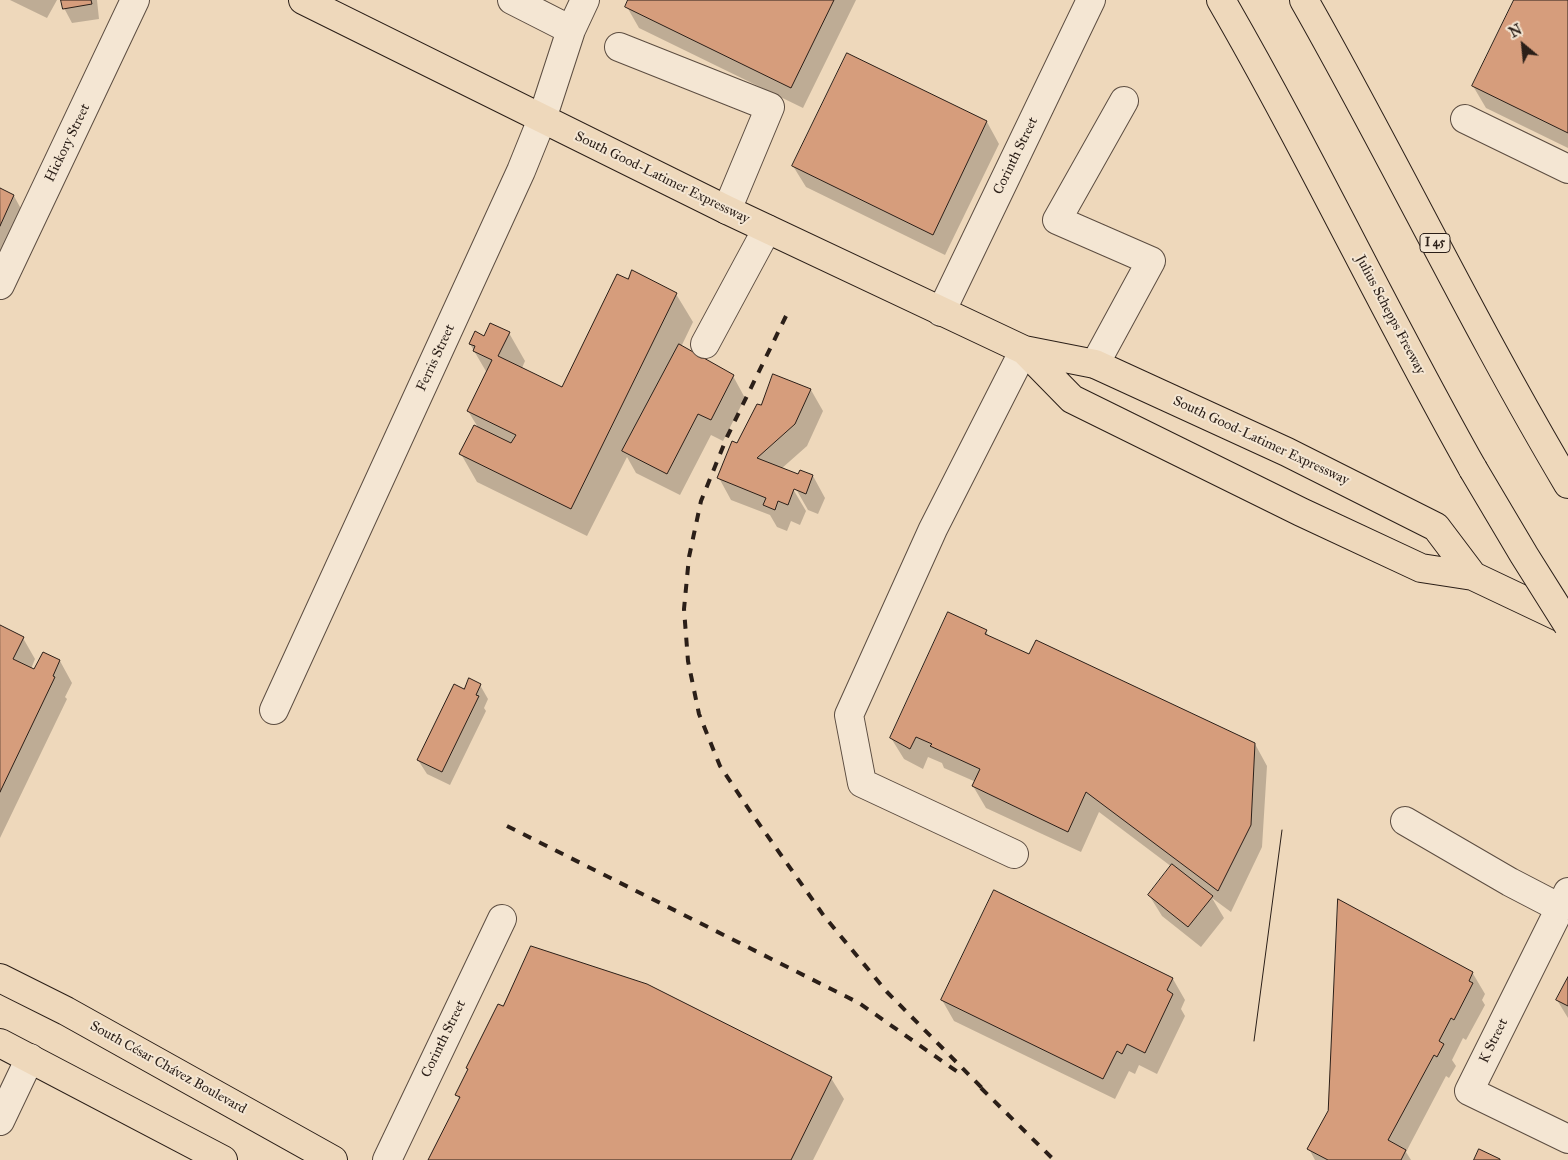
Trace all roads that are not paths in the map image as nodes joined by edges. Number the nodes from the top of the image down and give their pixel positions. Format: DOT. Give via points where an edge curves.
graph roads {
  1 [pos="135,0"];
  2 [pos="303,0"];
  3 [pos="512,0"];
  4 [pos="585,0"];
  5 [pos="1091,0"];
  6 [pos="1221,0"];
  7 [pos="1304,0"];
  8 [pos="332,6"];
  9 [pos="571,30"];
  10 [pos="619,48"];
  11 [pos="1124,101"];
  12 [pos="542,118"];
  13 [pos="1465,119"];
  14 [pos="1568,169"];
  15 [pos="727,210"];
  16 [pos="768,229"];
  17 [pos="0,285"];
  18 [pos="941,312"];
  19 [pos="705,344"];
  20 [pos="1024,350"];
  21 [pos="1095,364"];
  22 [pos="1568,484"];
  23 [pos="1473,576"];
  24 [pos="1568,623"];
  25 [pos="274,710"];
  26 [pos="1405,821"];
  27 [pos="1014,854"];
  28 [pos="1564,900"];
  29 [pos="502,919"];
  30 [pos="0,978"];
  31 [pos="0,1043"];
  32 [pos="30,1058"];
  33 [pos="0,1120"];
  34 [pos="1568,1139"];
  35 [pos="223,1160"];
  36 [pos="333,1160"];
  37 [pos="387,1160"];
  1 -- 17 [label="street, Hickory Street"];
  2 -- 8 [label="main road, South Good-Latimer Expressway"];
  3 -- 9 [label="street"];
  4 -- 9 [label="street, Ferris Street"];
  5 -- 18 [label="street, Corinth Street"];
  6 -- 24 [label="main road, Julius Schepps Freeway, bridge" via="1449,427"];
  7 -- 22 [label="main road, I 45" via="1500,366"];
  8 -- 12 [label="main road, South Good-Latimer Expressway"];
  9 -- 12 [label="street, Ferris Street"];
  10 -- 15 [label="street" via="770,107"];
  11 -- 21 [label="street" via="1057,220 1151,260"];
  12 -- 15 [label="main road, South Good-Latimer Expressway"];
  12 -- 25 [label="street, Ferris Street" via="521,171"];
  13 -- 14 [label="street"];
  15 -- 16 [label="main road, South Good-Latimer Expressway"];
  16 -- 18 [label="main road, South Good-Latimer Expressway"];
  16 -- 19 [label="street"];
  18 -- 20 [label="main road, South Good-Latimer Expressway"];
  20 -- 21 [label="main road, South Good-Latimer Expressway"];
  20 -- 23 [label="main road, South Good-Latimer Expressway" via="1072,399 1421,568"];
  20 -- 27 [label="street" via="933,529 849,716 862,783"];
  21 -- 23 [label="main road, South Good-Latimer Expressway" via="1287,452 1436,527"];
  23 -- 24 [label="main road, South Good-Latimer Expressway"];
  26 -- 28 [label="street" via="1510,882"];
  28 -- 34 [label="street, K Street" via="1469,1091"];
  29 -- 37 [label="street, Corinth Street"];
  30 -- 36 [label="main road, South César Chávez Boulevard" via="66,1011"];
  31 -- 32 [label="main road"];
  32 -- 33 [label="street"];
  32 -- 35 [label="main road"];
}
